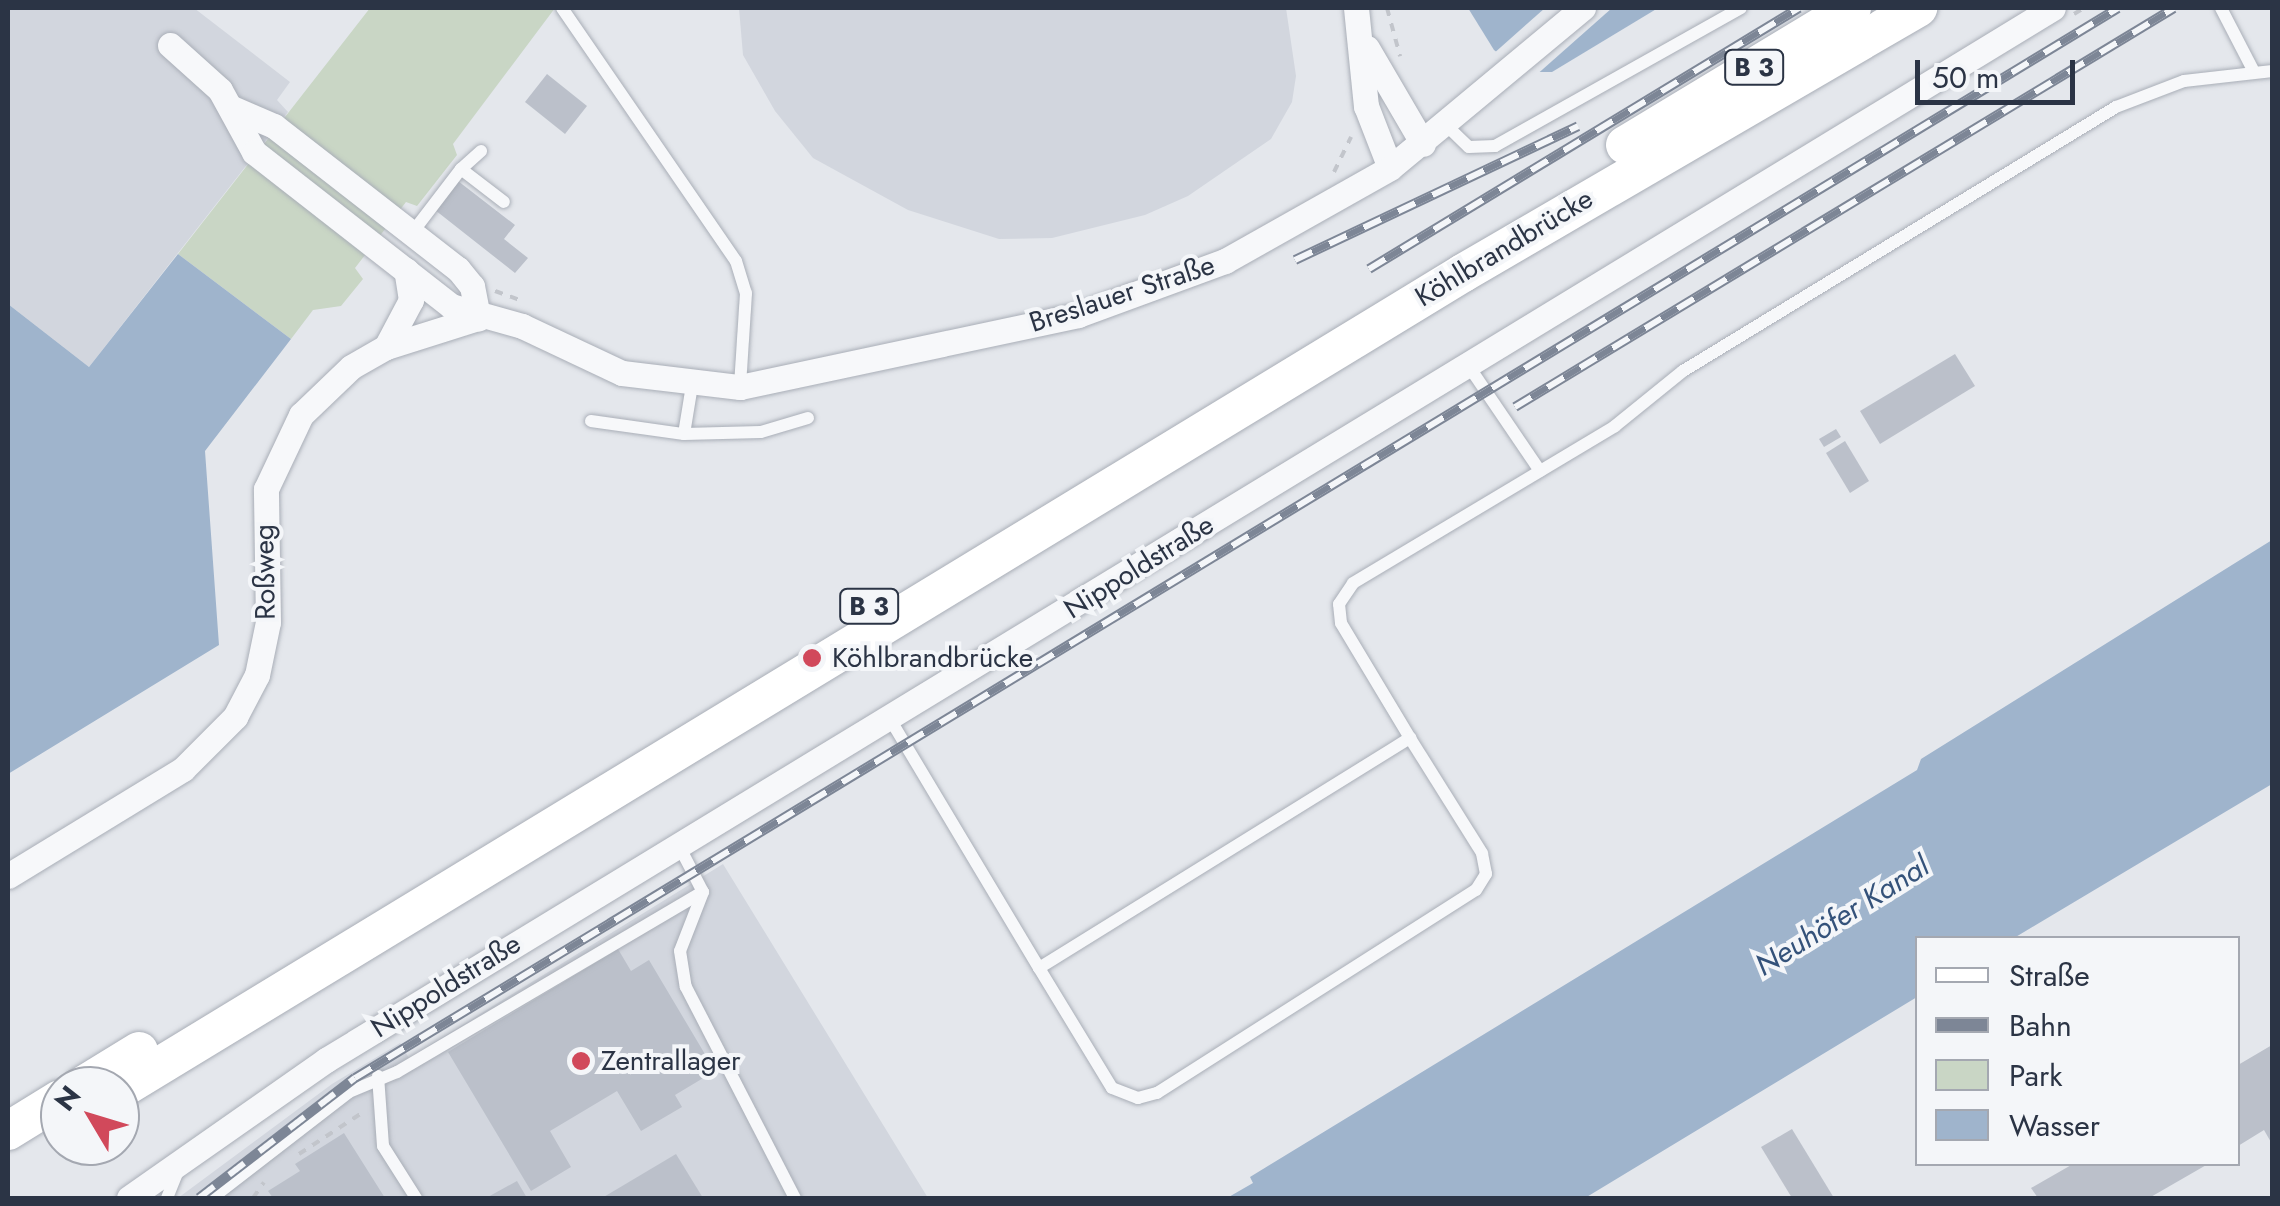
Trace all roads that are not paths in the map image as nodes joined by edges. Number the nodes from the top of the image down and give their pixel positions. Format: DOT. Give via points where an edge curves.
graph roads {
  1 [pos="562,8"];
  2 [pos="1356,8"];
  3 [pos="1583,8"];
  4 [pos="1741,8"];
  5 [pos="1852,8"];
  6 [pos="1918,8"];
  7 [pos="2053,8"];
  8 [pos="2221,8"];
  9 [pos="1362,38"];
  10 [pos="170,45"];
  11 [pos="2253,70"];
  12 [pos="2272,71"];
  13 [pos="232,108"];
  14 [pos="1446,126"];
  15 [pos="1423,144"];
  16 [pos="481,151"];
  17 [pos="1390,168"];
  18 [pos="461,169"];
  19 [pos="504,202"];
  20 [pos="404,226"];
  21 [pos="406,270"];
  22 [pos="478,318"];
  23 [pos="386,347"];
  24 [pos="1468,365"];
  25 [pos="692,385"];
  26 [pos="740,387"];
  27 [pos="808,418"];
  28 [pos="592,421"];
  29 [pos="684,434"];
  30 [pos="1540,470"];
  31 [pos="890,719"];
  32 [pos="1410,738"];
  33 [pos="678,844"];
  34 [pos="8,876"];
  35 [pos="704,892"];
  36 [pos="1039,968"];
  37 [pos="115,1066"];
  38 [pos="378,1076"];
  39 [pos="140,1078"];
  40 [pos="40,1111"];
  41 [pos="8,1131"];
  42 [pos="40,1139"];
  43 [pos="8,1159"];
  44 [pos="182,1160"];
  45 [pos="129,1198"];
  46 [pos="167,1198"];
  47 [pos="212,1198"];
  48 [pos="416,1198"];
  49 [pos="794,1198"];
  1 -- 26 [label="lane" via="741,271"];
  2 -- 9 [label="street"];
  3 -- 14 [label="street, Breslauer Straße"];
  4 -- 14 [label="lane" via="1495,146 1469,147"];
  5 -- 37 [label="main road, Köhlbrandbrücke / B 3"];
  6 -- 39 [label="main road, Köhlbrandbrücke / B 3" via="1575,205"];
  7 -- 24 [label="street, Nippoldstraße"];
  8 -- 11 [label="lane"];
  9 -- 15 [label="street"];
  9 -- 17 [label="street" via="1366,106"];
  10 -- 13 [label="street, Breslauer Straße"];
  11 -- 12 [label="lane"];
  11 -- 30 [label="lane" via="2184,81 2116,107 1682,371 1640,410"];
  13 -- 20 [label="street, Breslauer Straße" via="274,126"];
  13 -- 21 [label="street, Breslauer Straße" via="254,152"];
  14 -- 15 [label="street, Breslauer Straße"];
  15 -- 17 [label="street, Breslauer Straße"];
  16 -- 18 [label="lane"];
  17 -- 26 [label="street, Breslauer Straße" via="1261,244 1116,302"];
  18 -- 19 [label="lane"];
  18 -- 20 [label="lane"];
  20 -- 22 [label="street, Breslauer Straße" via="467,278"];
  21 -- 22 [label="street, Breslauer Straße"];
  21 -- 23 [label="street" via="411,300"];
  22 -- 23 [label="street, Roßweg"];
  22 -- 25 [label="street, Breslauer Straße" via="511,321 622,373"];
  23 -- 34 [label="street, Roßweg" via="313,401 276,458 263,515 265,648 235,717 184,769"];
  24 -- 30 [label="lane"];
  24 -- 31 [label="street, Nippoldstraße"];
  25 -- 26 [label="street, Breslauer Straße"];
  25 -- 29 [label="lane"];
  27 -- 29 [label="lane" via="761,432"];
  28 -- 29 [label="lane"];
  30 -- 32 [label="lane" via="1354,583 1339,604 1341,623"];
  31 -- 33 [label="street, Nippoldstraße"];
  31 -- 36 [label="lane"];
  32 -- 36 [label="lane"];
  32 -- 36 [label="lane" via="1482,853 1486,874 1476,890 1158,1093 1138,1098 1112,1088"];
  33 -- 35 [label="lane"];
  33 -- 44 [label="street, Nippoldstraße" via="326,1060"];
  35 -- 38 [label="lane" via="396,1072"];
  35 -- 49 [label="lane" via="680,951 686,986"];
  38 -- 47 [label="lane"];
  38 -- 48 [label="lane" via="383,1146"];
  40 -- 41 [label="main road"];
  42 -- 43 [label="main road"];
  44 -- 45 [label="street, Nippoldstraße"];
  44 -- 46 [label="lane"];
}
